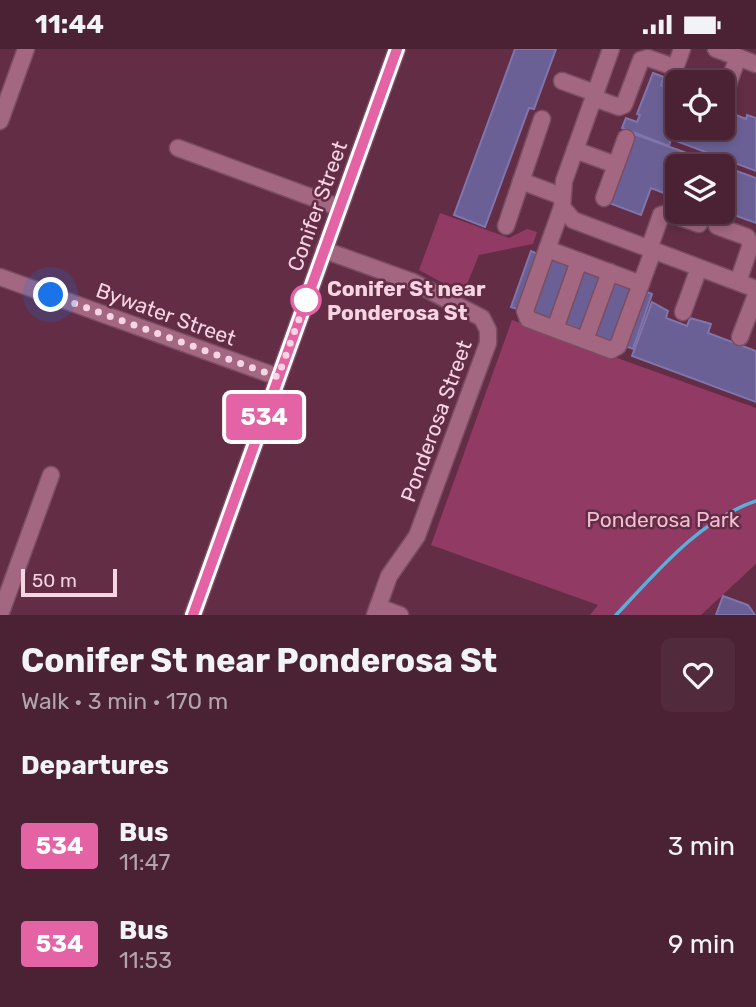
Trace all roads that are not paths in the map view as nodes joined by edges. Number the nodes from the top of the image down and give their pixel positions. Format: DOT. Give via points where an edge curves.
graph roads {
  1 [pos="26,49"];
  2 [pos="397,49"];
  3 [pos="611,49"];
  4 [pos="682,49"];
  5 [pos="716,49"];
  6 [pos="750,58"];
  7 [pos="735,80"];
  8 [pos="562,81"];
  9 [pos="7,83"];
  10 [pos="595,96"];
  11 [pos="542,119"];
  12 [pos="0,121"];
  13 [pos="625,138"];
  14 [pos="178,148"];
  15 [pos="575,150"];
  16 [pos="616,165"];
  17 [pos="521,181"];
  18 [pos="604,198"];
  19 [pos="562,202"];
  20 [pos="338,207"];
  21 [pos="665,213"];
  22 [pos="506,226"];
  23 [pos="716,226"];
  24 [pos="547,249"];
  25 [pos="324,250"];
  26 [pos="651,250"];
  27 [pos="579,261"];
  28 [pos="699,268"];
  29 [pos="610,272"];
  30 [pos="0,277"];
  31 [pos="738,282"];
  32 [pos="641,283"];
  33 [pos="756,289"];
  34 [pos="756,295"];
  35 [pos="683,312"];
  36 [pos="555,329"];
  37 [pos="740,337"];
  38 [pos="585,340"];
  39 [pos="278,377"];
  40 [pos="51,475"];
  41 [pos="376,611"];
  42 [pos="0,615"];
  43 [pos="193,615"];
  44 [pos="400,615"];
  1 -- 9 [label="street"];
  2 -- 20 [label="street, Conifer Street"];
  3 -- 10 [label="street"];
  4 -- 10 [label="street" via="677,63 671,65 641,60 624,105"];
  5 -- 6 [label="street"];
  6 -- 7 [label="street"];
  8 -- 10 [label="street"];
  9 -- 12 [label="street"];
  10 -- 15 [label="street"];
  11 -- 17 [label="street"];
  13 -- 16 [label="street"];
  14 -- 20 [label="street"];
  15 -- 16 [label="street"];
  15 -- 19 [label="street"];
  16 -- 18 [label="street"];
  17 -- 19 [label="street"];
  17 -- 22 [label="street"];
  19 -- 24 [label="street"];
  19 -- 26 [label="street" via="573,221"];
  20 -- 25 [label="street, Conifer Street"];
  21 -- 26 [label="street"];
  23 -- 31 [label="street" via="747,237 751,244"];
  24 -- 27 [label="street"];
  24 -- 36 [label="street" via="525,311 528,320"];
  25 -- 39 [label="street, Conifer Street"];
  25 -- 41 [label="street, Ponderosa Street" via="413,282 482,318 488,330 488,343 417,536 389,576"];
  26 -- 28 [label="street"];
  26 -- 32 [label="street"];
  27 -- 29 [label="street"];
  27 -- 36 [label="street"];
  28 -- 31 [label="street"];
  28 -- 35 [label="street"];
  29 -- 32 [label="street"];
  29 -- 38 [label="street"];
  30 -- 39 [label="street, Bywater Street"];
  31 -- 33 [label="street"];
  32 -- 38 [label="street" via="618,346 611,350"];
  34 -- 37 [label="street"];
  36 -- 38 [label="street"];
  39 -- 43 [label="street, Conifer Street"];
  40 -- 42 [label="street"];
  41 -- 44 [label="street"];
}
